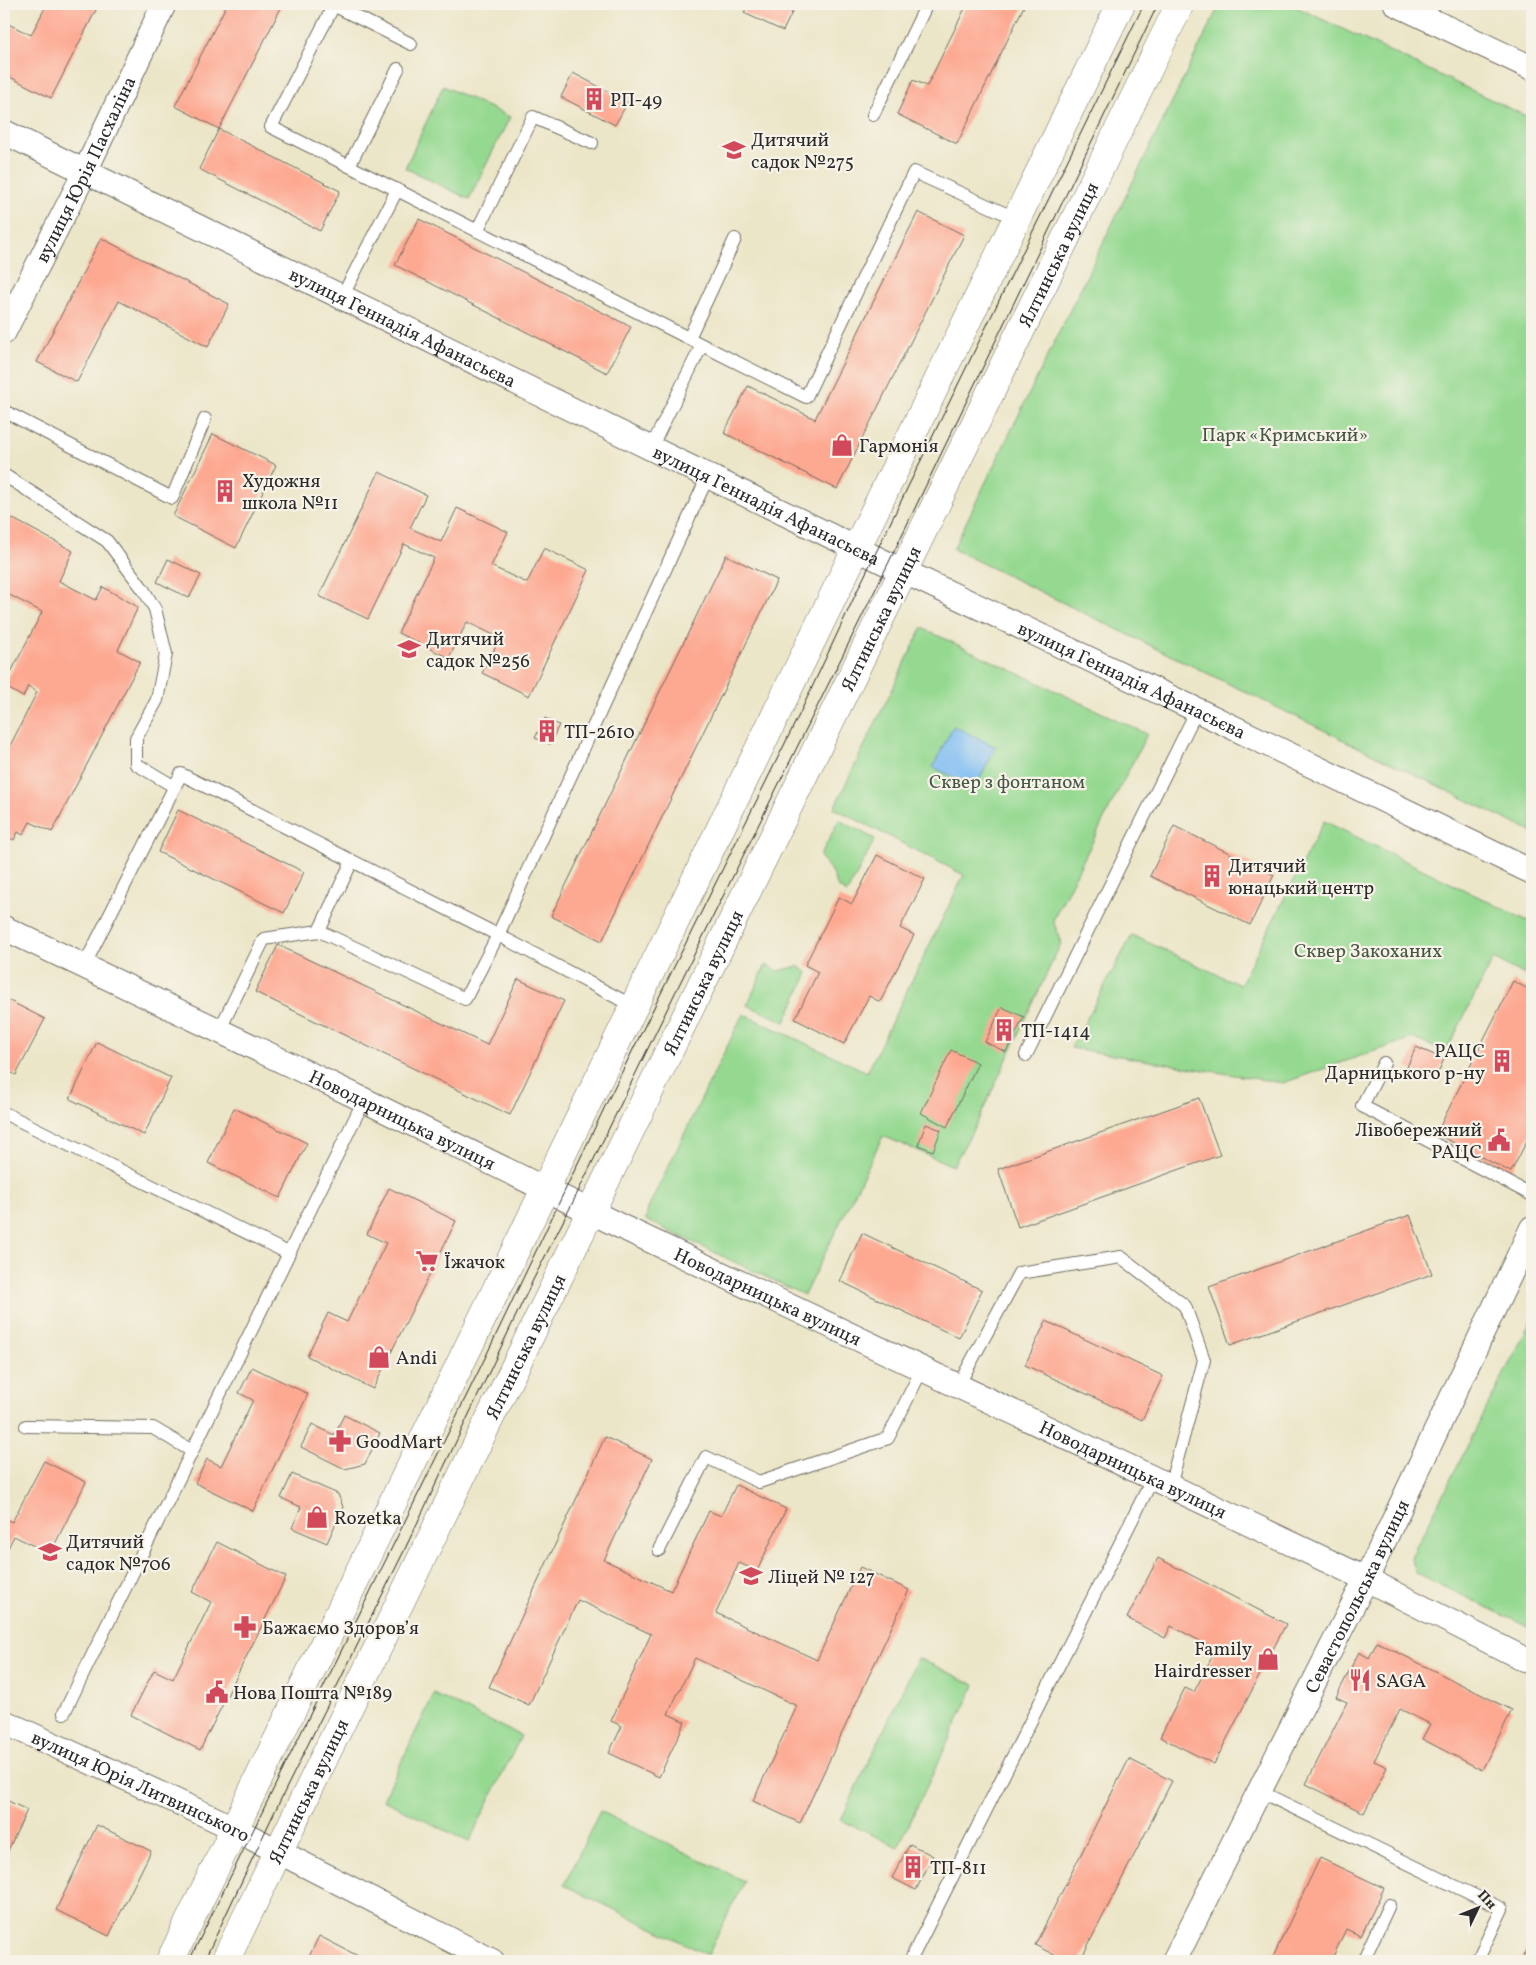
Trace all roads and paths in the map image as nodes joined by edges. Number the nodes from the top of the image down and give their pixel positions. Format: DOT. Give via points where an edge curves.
graph roads {
  1 [pos="164,4"];
  2 [pos="927,4"];
  3 [pos="1121,4"];
  4 [pos="1180,4"];
  5 [pos="1396,4"];
  6 [pos="332,5"];
  7 [pos="411,44"];
  8 [pos="1532,68"];
  9 [pos="398,70"];
  10 [pos="873,115"];
  11 [pos="4,132"];
  12 [pos="592,143"];
  13 [pos="349,166"];
  14 [pos="85,172"];
  15 [pos="397,190"];
  16 [pos="1016,220"];
  17 [pos="477,231"];
  18 [pos="735,239"];
  19 [pos="342,298"];
  20 [pos="4,332"];
  21 [pos="689,338"];
  22 [pos="702,345"];
  23 [pos="4,411"];
  24 [pos="205,419"];
  25 [pos="651,448"];
  26 [pos="4,475"];
  27 [pos="708,476"];
  28 [pos="857,549"];
  29 [pos="903,571"];
  30 [pos="1197,710"];
  31 [pos="175,787"];
  32 [pos="352,861"];
  33 [pos="1532,872"];
  34 [pos="4,928"];
  35 [pos="319,931"];
  36 [pos="498,935"];
  37 [pos="84,966"];
  38 [pos="634,1007"];
  39 [pos="219,1031"];
  40 [pos="1026,1055"];
  41 [pos="1384,1063"];
  42 [pos="364,1100"];
  43 [pos="4,1113"];
  44 [pos="546,1189"];
  45 [pos="1532,1195"];
  46 [pos="591,1211"];
  47 [pos="1532,1228"];
  48 [pos="288,1252"];
  49 [pos="922,1369"];
  50 [pos="958,1386"];
  51 [pos="26,1426"];
  52 [pos="192,1451"];
  53 [pos="1161,1482"];
  54 [pos="659,1550"];
  55 [pos="1366,1579"];
  56 [pos="1532,1663"];
  57 [pos="64,1714"];
  58 [pos="4,1722"];
  59 [pos="1259,1791"];
  60 [pos="235,1829"];
  61 [pos="278,1851"];
  62 [pos="1389,1905"];
  63 [pos="170,1961"];
  64 [pos="225,1961"];
  65 [pos="492,1961"];
  66 [pos="910,1961"];
  67 [pos="1174,1961"];
  68 [pos="1363,1961"];
  69 [pos="1477,1961"];
  1 -- 14 [label="street, вулиця Юрія Пасхаліна"];
  2 -- 10 [label="lane"];
  3 -- 16 [label="street"];
  4 -- 29 [label="street, Ялтинська вулиця"];
  5 -- 8 [label="street"];
  6 -- 7 [label="lane"];
  6 -- 13 [label="lane" via="271,127"];
  9 -- 13 [label="lane"];
  11 -- 14 [label="street, вулиця Геннадія Афанасьєва"];
  12 -- 17 [label="lane" via="533,117"];
  13 -- 15 [label="lane"];
  14 -- 19 [label="street, вулиця Геннадія Афанасьєва"];
  14 -- 20 [label="street, вулиця Юрія Пасхаліна"];
  15 -- 17 [label="lane"];
  15 -- 19 [label="lane"];
  16 -- 22 [label="lane" via="914,172 806,397"];
  16 -- 28 [label="street"];
  17 -- 21 [label="lane"];
  18 -- 21 [label="lane"];
  19 -- 25 [label="street, вулиця Геннадія Афанасьєва"];
  21 -- 22 [label="lane"];
  22 -- 25 [label="lane"];
  23 -- 24 [label="lane" via="172,498"];
  25 -- 27 [label="street, вулиця Геннадія Афанасьєва"];
  26 -- 31 [label="lane" via="107,541 155,609 166,654 157,700 136,738 136,764"];
  27 -- 28 [label="street, вулиця Геннадія Афанасьєва"];
  27 -- 36 [label="lane"];
  28 -- 29 [label="street, вулиця Геннадія Афанасьєва"];
  28 -- 38 [label="street"];
  29 -- 30 [label="street, вулиця Геннадія Афанасьєва"];
  29 -- 46 [label="street, Ялтинська вулиця"];
  30 -- 33 [label="street, вулиця Геннадія Афанасьєва"];
  30 -- 40 [label="lane"];
  31 -- 32 [label="lane" via="181,774"];
  31 -- 37 [label="lane"];
  32 -- 35 [label="lane"];
  32 -- 36 [label="lane"];
  34 -- 37 [label="street, Новодарницька вулиця"];
  35 -- 36 [label="lane" via="465,999"];
  35 -- 39 [label="lane" via="264,940"];
  36 -- 38 [label="lane"];
  37 -- 39 [label="street, Новодарницька вулиця"];
  38 -- 44 [label="street"];
  39 -- 42 [label="street, Новодарницька вулиця"];
  41 -- 45 [label="lane" via="1362,1106"];
  42 -- 44 [label="street, Новодарницька вулиця"];
  42 -- 48 [label="lane"];
  43 -- 48 [label="lane"];
  44 -- 46 [label="street, Новодарницька вулиця"];
  44 -- 60 [label="street"];
  46 -- 49 [label="street, Новодарницька вулиця"];
  46 -- 61 [label="street, Ялтинська вулиця"];
  47 -- 55 [label="street, Севастопольська вулиця"];
  48 -- 52 [label="lane"];
  49 -- 50 [label="street, Новодарницька вулиця"];
  49 -- 54 [label="lane" via="888,1438 759,1482 706,1457"];
  50 -- 53 [label="street, Новодарницька вулиця"];
  50 -- 53 [label="lane" via="1019,1272 1121,1257 1185,1306 1204,1360"];
  51 -- 52 [label="lane" via="153,1428"];
  52 -- 57 [label="lane"];
  53 -- 55 [label="street, Новодарницька вулиця"];
  53 -- 66 [label="lane"];
  55 -- 56 [label="street, Новодарницька вулиця"];
  55 -- 59 [label="street, Севастопольська вулиця"];
  58 -- 60 [label="street, вулиця Юрія Литвинського"];
  59 -- 67 [label="street, Севастопольська вулиця"];
  59 -- 69 [label="lane" via="1502,1909"];
  60 -- 61 [label="street, вулиця Юрія Литвинського"];
  60 -- 63 [label="street"];
  61 -- 64 [label="street, Ялтинська вулиця"];
  61 -- 65 [label="street, вулиця Юрія Литвинського"];
  62 -- 68 [label="lane"];
}
